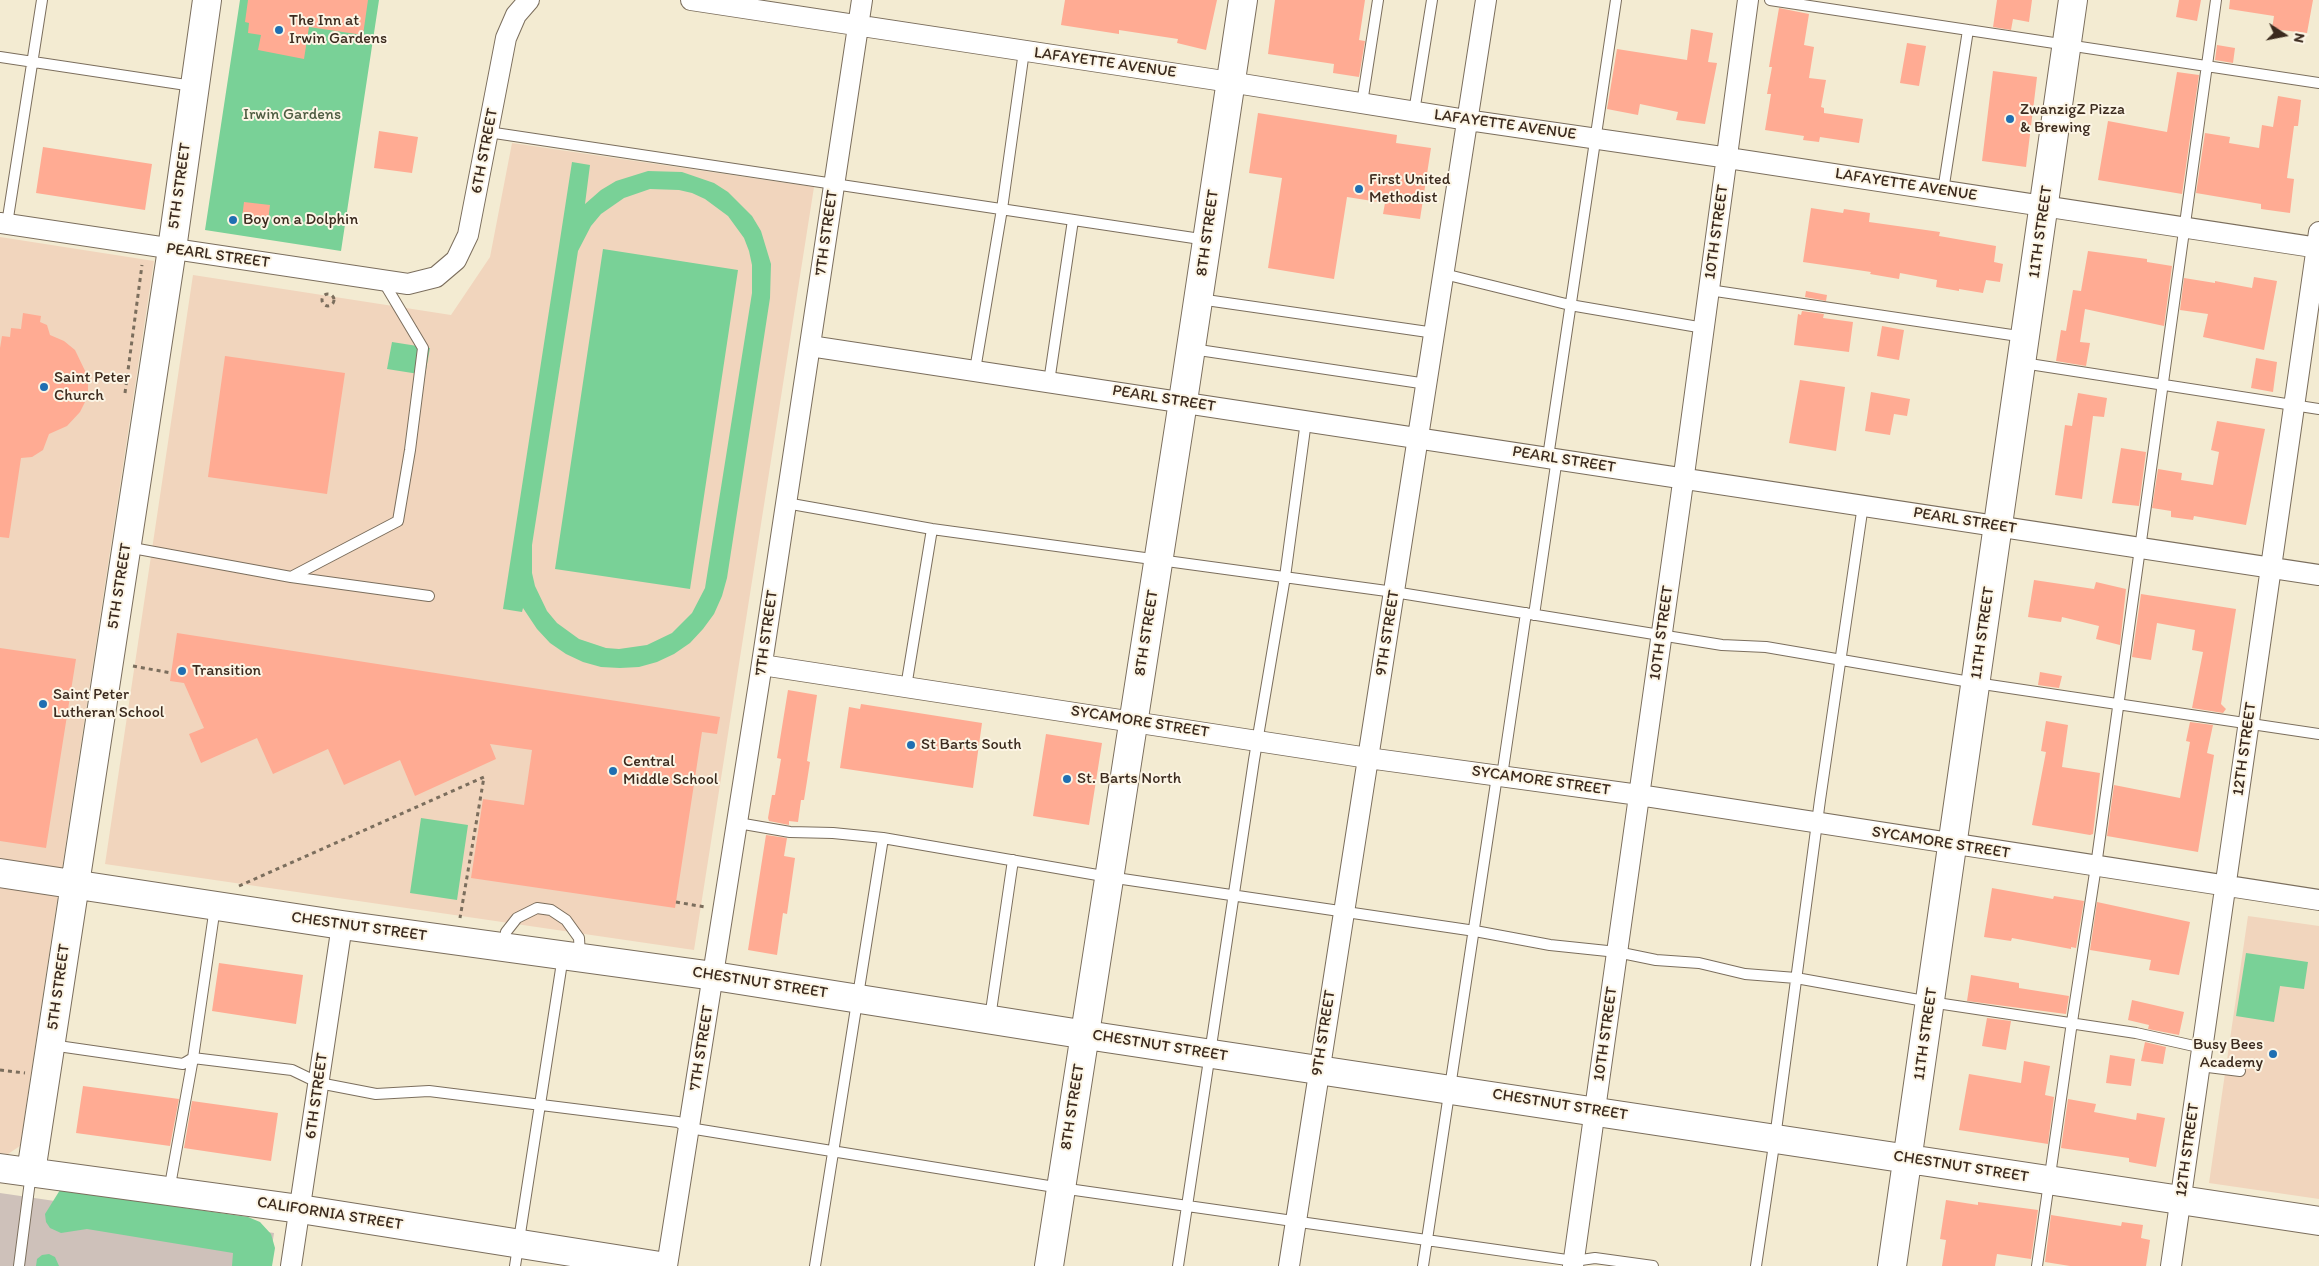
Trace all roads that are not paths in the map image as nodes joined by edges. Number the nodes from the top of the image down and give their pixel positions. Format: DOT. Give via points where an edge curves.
graph roads {
  1 [pos="42,0"];
  2 [pos="206,0"];
  3 [pos="691,0"];
  4 [pos="862,0"];
  5 [pos="1243,0"];
  6 [pos="1378,0"];
  7 [pos="1432,0"];
  8 [pos="1486,0"];
  9 [pos="1616,0"];
  10 [pos="1748,0"];
  11 [pos="1770,0"];
  12 [pos="2073,0"];
  13 [pos="2216,0"];
  14 [pos="520,5"];
  15 [pos="858,26"];
  16 [pos="1968,30"];
  17 [pos="2067,46"];
  18 [pos="1024,51"];
  19 [pos="0,57"];
  20 [pos="32,62"];
  21 [pos="2205,66"];
  22 [pos="1230,82"];
  23 [pos="2319,83"];
  24 [pos="194,86"];
  25 [pos="1362,103"];
  26 [pos="1414,112"];
  27 [pos="1467,120"];
  28 [pos="488,132"];
  29 [pos="1595,139"];
  30 [pos="1727,158"];
  31 [pos="834,184"];
  32 [pos="1943,191"];
  33 [pos="2045,206"];
  34 [pos="1002,209"];
  35 [pos="1073,220"];
  36 [pos="4,224"];
  37 [pos="2183,228"];
  38 [pos="1207,240"];
  39 [pos="2318,243"];
  40 [pos="172,250"];
  41 [pos="1444,274"];
  42 [pos="436,277"];
  43 [pos="382,281"];
  44 [pos="1709,290"];
  45 [pos="1198,298"];
  46 [pos="1570,305"];
  47 [pos="1704,328"];
  48 [pos="1434,333"];
  49 [pos="810,346"];
  50 [pos="1191,349"];
  51 [pos="2024,350"];
  52 [pos="975,370"];
  53 [pos="1049,382"];
  54 [pos="1427,384"];
  55 [pos="2163,385"];
  56 [pos="1183,402"];
  57 [pos="2294,406"];
  58 [pos="2319,409"];
  59 [pos="1306,421"];
  60 [pos="1419,438"];
  61 [pos="1552,458"];
  62 [pos="1684,477"];
  63 [pos="786,503"];
  64 [pos="1864,505"];
  65 [pos="1998,526"];
  66 [pos="932,529"];
  67 [pos="126,547"];
  68 [pos="2141,548"];
  69 [pos="1158,559"];
  70 [pos="2272,568"];
  71 [pos="2319,575"];
  72 [pos="291,576"];
  73 [pos="1285,577"];
  74 [pos="1394,592"];
  75 [pos="428,596"];
  76 [pos="1530,614"];
  77 [pos="1662,636"];
  78 [pos="1840,661"];
  79 [pos="762,665"];
  80 [pos="1976,683"];
  81 [pos="906,687"];
  82 [pos="2118,704"];
  83 [pos="1133,721"];
  84 [pos="2249,724"];
  85 [pos="2319,734"];
  86 [pos="1257,741"];
  87 [pos="1368,758"];
  88 [pos="1499,776"];
  89 [pos="1639,795"];
  90 [pos="738,822"];
  91 [pos="1817,823"];
  92 [pos="882,838"];
  93 [pos="1952,845"];
  94 [pos="1014,860"];
  95 [pos="2096,866"];
  96 [pos="0,873"];
  97 [pos="1109,877"];
  98 [pos="74,884"];
  99 [pos="2226,886"];
  100 [pos="1233,895"];
  101 [pos="2319,900"];
  102 [pos="215,906"];
  103 [pos="1344,911"];
  104 [pos="342,925"];
  105 [pos="1475,931"];
  106 [pos="504,947"];
  107 [pos="1617,952"];
  108 [pos="572,956"];
  109 [pos="714,976"];
  110 [pos="1796,978"];
  111 [pos="857,998"];
  112 [pos="1930,1002"];
  113 [pos="990,1019"];
  114 [pos="2072,1022"];
  115 [pos="1084,1034"];
  116 [pos="50,1045"];
  117 [pos="1211,1053"];
  118 [pos="2201,1057"];
  119 [pos="193,1058"];
  120 [pos="1319,1070"];
  121 [pos="2240,1071"];
  122 [pos="319,1083"];
  123 [pos="1450,1089"];
  124 [pos="542,1103"];
  125 [pos="1595,1110"];
  126 [pos="690,1128"];
  127 [pos="1775,1138"];
  128 [pos="833,1151"];
  129 [pos="1908,1159"];
  130 [pos="0,1168"];
  131 [pos="31,1172"];
  132 [pos="2049,1180"];
  133 [pos="1061,1188"];
  134 [pos="169,1191"];
  135 [pos="2180,1200"];
  136 [pos="1187,1206"];
  137 [pos="300,1209"];
  138 [pos="1296,1220"];
  139 [pos="2319,1221"];
  140 [pos="1427,1240"];
  141 [pos="516,1255"];
  142 [pos="1574,1264"];
  143 [pos="19,1266"];
  144 [pos="291,1266"];
  145 [pos="660,1266"];
  146 [pos="667,1266"];
  147 [pos="815,1266"];
  148 [pos="1050,1266"];
  149 [pos="1178,1266"];
  150 [pos="1289,1266"];
  151 [pos="1423,1266"];
  152 [pos="1653,1266"];
  153 [pos="1756,1266"];
  154 [pos="1892,1266"];
  155 [pos="2037,1266"];
  156 [pos="2171,1266"];
  1 -- 20 [label="lane"];
  2 -- 24 [label="street, 5TH STREET"];
  3 -- 15 [label="street, LAFAYETTE AVENUE"];
  4 -- 15 [label="street, 7TH STREET"];
  5 -- 22 [label="street, 8TH STREET"];
  6 -- 25 [label="lane"];
  7 -- 26 [label="lane"];
  8 -- 27 [label="street, 9TH STREET"];
  9 -- 29 [label="lane"];
  10 -- 30 [label="street, 10TH STREET"];
  11 -- 16 [label="lane"];
  12 -- 17 [label="street, 11TH STREET"];
  13 -- 21 [label="lane"];
  14 -- 28 [label="street, 6TH STREET" via="506,38"];
  15 -- 18 [label="street, LAFAYETTE AVENUE"];
  15 -- 31 [label="street, 7TH STREET"];
  16 -- 17 [label="lane"];
  16 -- 32 [label="lane"];
  17 -- 21 [label="lane"];
  17 -- 33 [label="street, 11TH STREET"];
  18 -- 22 [label="street, LAFAYETTE AVENUE"];
  18 -- 34 [label="lane"];
  19 -- 20 [label="lane"];
  20 -- 24 [label="lane"];
  20 -- 36 [label="lane"];
  21 -- 23 [label="lane"];
  21 -- 37 [label="lane"];
  22 -- 25 [label="street, LAFAYETTE AVENUE"];
  22 -- 38 [label="street, 8TH STREET"];
  24 -- 40 [label="street, 5TH STREET"];
  25 -- 26 [label="street, LAFAYETTE AVENUE"];
  26 -- 27 [label="street, LAFAYETTE AVENUE"];
  27 -- 29 [label="street, LAFAYETTE AVENUE"];
  27 -- 41 [label="street, 9TH STREET"];
  28 -- 31 [label="lane"];
  28 -- 42 [label="street, 6TH STREET" via="468,235 456,260"];
  29 -- 30 [label="street, LAFAYETTE AVENUE"];
  29 -- 46 [label="lane"];
  30 -- 32 [label="street, LAFAYETTE AVENUE"];
  30 -- 44 [label="street, 10TH STREET"];
  31 -- 34 [label="lane"];
  31 -- 49 [label="street, 7TH STREET"];
  32 -- 33 [label="street, LAFAYETTE AVENUE"];
  33 -- 37 [label="street, LAFAYETTE AVENUE"];
  33 -- 51 [label="street, 11TH STREET"];
  34 -- 35 [label="lane"];
  34 -- 52 [label="lane"];
  35 -- 38 [label="lane"];
  35 -- 53 [label="lane"];
  36 -- 40 [label="street, PEARL STREET"];
  37 -- 39 [label="street, LAFAYETTE AVENUE"];
  37 -- 55 [label="lane"];
  38 -- 45 [label="street, 8TH STREET"];
  39 -- 57 [label="street, 12TH STREET"];
  40 -- 43 [label="street, PEARL STREET"];
  40 -- 67 [label="street, 5TH STREET"];
  41 -- 46 [label="lane"];
  41 -- 48 [label="street, 9TH STREET"];
  42 -- 43 [label="street, PEARL STREET" via="408,284"];
  43 -- 72 [label="lane" via="423,348 398,521"];
  44 -- 47 [label="street, 10TH STREET"];
  44 -- 51 [label="lane"];
  45 -- 48 [label="lane"];
  45 -- 50 [label="street, 8TH STREET"];
  46 -- 47 [label="lane"];
  46 -- 61 [label="lane"];
  47 -- 62 [label="street, 10TH STREET"];
  48 -- 54 [label="street, 9TH STREET"];
  49 -- 52 [label="street, PEARL STREET"];
  49 -- 63 [label="street, 7TH STREET"];
  50 -- 54 [label="lane"];
  50 -- 56 [label="street, 8TH STREET"];
  51 -- 55 [label="lane"];
  51 -- 65 [label="street, 11TH STREET"];
  52 -- 53 [label="street, PEARL STREET"];
  53 -- 56 [label="street, PEARL STREET"];
  54 -- 60 [label="street, 9TH STREET"];
  55 -- 57 [label="lane"];
  55 -- 68 [label="lane"];
  56 -- 59 [label="street, PEARL STREET"];
  56 -- 69 [label="street, 8TH STREET"];
  57 -- 58 [label="lane"];
  57 -- 70 [label="street, 12TH STREET"];
  59 -- 60 [label="street, PEARL STREET"];
  59 -- 73 [label="lane"];
  60 -- 61 [label="street, PEARL STREET"];
  60 -- 74 [label="street, 9TH STREET"];
  61 -- 62 [label="street, PEARL STREET"];
  61 -- 76 [label="lane"];
  62 -- 64 [label="street, PEARL STREET"];
  62 -- 77 [label="street, 10TH STREET"];
  63 -- 66 [label="lane"];
  63 -- 79 [label="street, 7TH STREET"];
  64 -- 65 [label="street, PEARL STREET"];
  64 -- 78 [label="lane"];
  65 -- 68 [label="street, PEARL STREET"];
  65 -- 80 [label="street, 11TH STREET"];
  66 -- 69 [label="lane"];
  66 -- 81 [label="lane"];
  67 -- 72 [label="lane"];
  67 -- 98 [label="street, 5TH STREET"];
  68 -- 70 [label="street, PEARL STREET"];
  68 -- 82 [label="lane"];
  69 -- 73 [label="lane"];
  69 -- 83 [label="street, 8TH STREET"];
  70 -- 71 [label="street, PEARL STREET"];
  70 -- 84 [label="street, 12TH STREET"];
  72 -- 75 [label="lane"];
  73 -- 74 [label="lane"];
  73 -- 86 [label="lane"];
  74 -- 76 [label="lane"];
  74 -- 87 [label="street, 9TH STREET"];
  76 -- 77 [label="lane"];
  76 -- 88 [label="lane"];
  77 -- 78 [label="lane" via="1722,645 1766,647"];
  77 -- 89 [label="street, 10TH STREET"];
  78 -- 80 [label="lane"];
  78 -- 91 [label="lane"];
  79 -- 81 [label="street, SYCAMORE STREET"];
  79 -- 90 [label="street, 7TH STREET"];
  80 -- 82 [label="lane"];
  80 -- 93 [label="street, 11TH STREET"];
  81 -- 83 [label="street, SYCAMORE STREET"];
  82 -- 84 [label="lane"];
  82 -- 95 [label="lane"];
  83 -- 86 [label="street, SYCAMORE STREET"];
  83 -- 97 [label="street, 8TH STREET"];
  84 -- 85 [label="lane"];
  84 -- 99 [label="street, 12TH STREET"];
  86 -- 87 [label="street, SYCAMORE STREET"];
  86 -- 100 [label="lane"];
  87 -- 88 [label="street, SYCAMORE STREET"];
  87 -- 103 [label="street, 9TH STREET"];
  88 -- 89 [label="street, SYCAMORE STREET"];
  88 -- 105 [label="lane"];
  89 -- 91 [label="street, SYCAMORE STREET"];
  89 -- 107 [label="street, 10TH STREET"];
  90 -- 92 [label="lane" via="790,832"];
  90 -- 109 [label="street, 7TH STREET"];
  91 -- 93 [label="street, SYCAMORE STREET"];
  91 -- 110 [label="lane"];
  92 -- 94 [label="lane"];
  92 -- 111 [label="lane"];
  93 -- 95 [label="street, SYCAMORE STREET"];
  93 -- 112 [label="street, 11TH STREET"];
  94 -- 97 [label="lane"];
  94 -- 113 [label="lane"];
  95 -- 99 [label="street, SYCAMORE STREET"];
  95 -- 114 [label="lane"];
  96 -- 98 [label="street, CHESTNUT STREET"];
  97 -- 100 [label="lane"];
  97 -- 115 [label="street, 8TH STREET"];
  98 -- 102 [label="street, CHESTNUT STREET"];
  98 -- 116 [label="street, 5TH STREET"];
  99 -- 101 [label="street, SYCAMORE STREET"];
  99 -- 118 [label="street, 12TH STREET"];
  100 -- 103 [label="lane"];
  100 -- 117 [label="lane"];
  102 -- 104 [label="street, CHESTNUT STREET"];
  102 -- 119 [label="lane"];
  103 -- 105 [label="lane"];
  103 -- 120 [label="street, 9TH STREET"];
  104 -- 106 [label="street, CHESTNUT STREET"];
  104 -- 122 [label="street, 6TH STREET"];
  105 -- 107 [label="lane" via="1550,945"];
  105 -- 123 [label="lane"];
  106 -- 108 [label="street, CHESTNUT STREET"];
  106 -- 108 [label="lane" via="506,932 516,918 536,908 551,910 566,920 580,938"];
  107 -- 110 [label="lane" via="1656,960 1699,963 1745,974"];
  107 -- 125 [label="street, 10TH STREET"];
  108 -- 109 [label="street, CHESTNUT STREET"];
  108 -- 124 [label="lane"];
  109 -- 111 [label="street, CHESTNUT STREET"];
  109 -- 126 [label="street, 7TH STREET"];
  110 -- 112 [label="lane"];
  110 -- 127 [label="lane"];
  111 -- 113 [label="street, CHESTNUT STREET"];
  111 -- 128 [label="lane"];
  112 -- 114 [label="lane"];
  112 -- 129 [label="street, 11TH STREET"];
  113 -- 115 [label="street, CHESTNUT STREET"];
  114 -- 118 [label="lane"];
  114 -- 132 [label="lane"];
  115 -- 117 [label="street, CHESTNUT STREET"];
  115 -- 133 [label="street, 8TH STREET"];
  116 -- 119 [label="lane" via="183,1064"];
  116 -- 131 [label="street, 5TH STREET"];
  117 -- 120 [label="street, CHESTNUT STREET"];
  117 -- 136 [label="lane"];
  118 -- 121 [label="lane"];
  118 -- 135 [label="street, 12TH STREET"];
  119 -- 122 [label="lane" via="292,1070"];
  119 -- 134 [label="lane"];
  120 -- 123 [label="street, CHESTNUT STREET"];
  120 -- 138 [label="street, 9TH STREET"];
  122 -- 124 [label="lane" via="376,1094 429,1091"];
  122 -- 137 [label="street, 6TH STREET"];
  123 -- 125 [label="street, CHESTNUT STREET"];
  123 -- 140 [label="lane"];
  124 -- 126 [label="lane" via="678,1122"];
  124 -- 141 [label="lane"];
  125 -- 127 [label="street, CHESTNUT STREET"];
  125 -- 142 [label="street, 10TH STREET"];
  126 -- 128 [label="lane"];
  126 -- 146 [label="street, 7TH STREET"];
  127 -- 129 [label="street, CHESTNUT STREET"];
  127 -- 153 [label="lane"];
  128 -- 133 [label="lane"];
  128 -- 147 [label="lane"];
  129 -- 132 [label="street, CHESTNUT STREET"];
  129 -- 154 [label="street, 11TH STREET"];
  130 -- 131 [label="street, CALIFORNIA STREET"];
  131 -- 134 [label="street, CALIFORNIA STREET"];
  131 -- 143 [label="lane"];
  132 -- 135 [label="street, CHESTNUT STREET"];
  132 -- 155 [label="lane"];
  133 -- 136 [label="lane"];
  133 -- 148 [label="street, 8TH STREET"];
  134 -- 137 [label="street, CALIFORNIA STREET"];
  135 -- 139 [label="street, CHESTNUT STREET"];
  135 -- 156 [label="street, 12TH STREET"];
  136 -- 138 [label="lane"];
  136 -- 149 [label="lane"];
  137 -- 141 [label="street, CALIFORNIA STREET"];
  137 -- 144 [label="street, 6TH STREET"];
  138 -- 140 [label="lane"];
  138 -- 150 [label="street, 9TH STREET"];
  140 -- 142 [label="lane"];
  140 -- 151 [label="lane"];
  141 -- 145 [label="street, CALIFORNIA STREET"];
  142 -- 152 [label="lane" via="1595,1258"];
}
